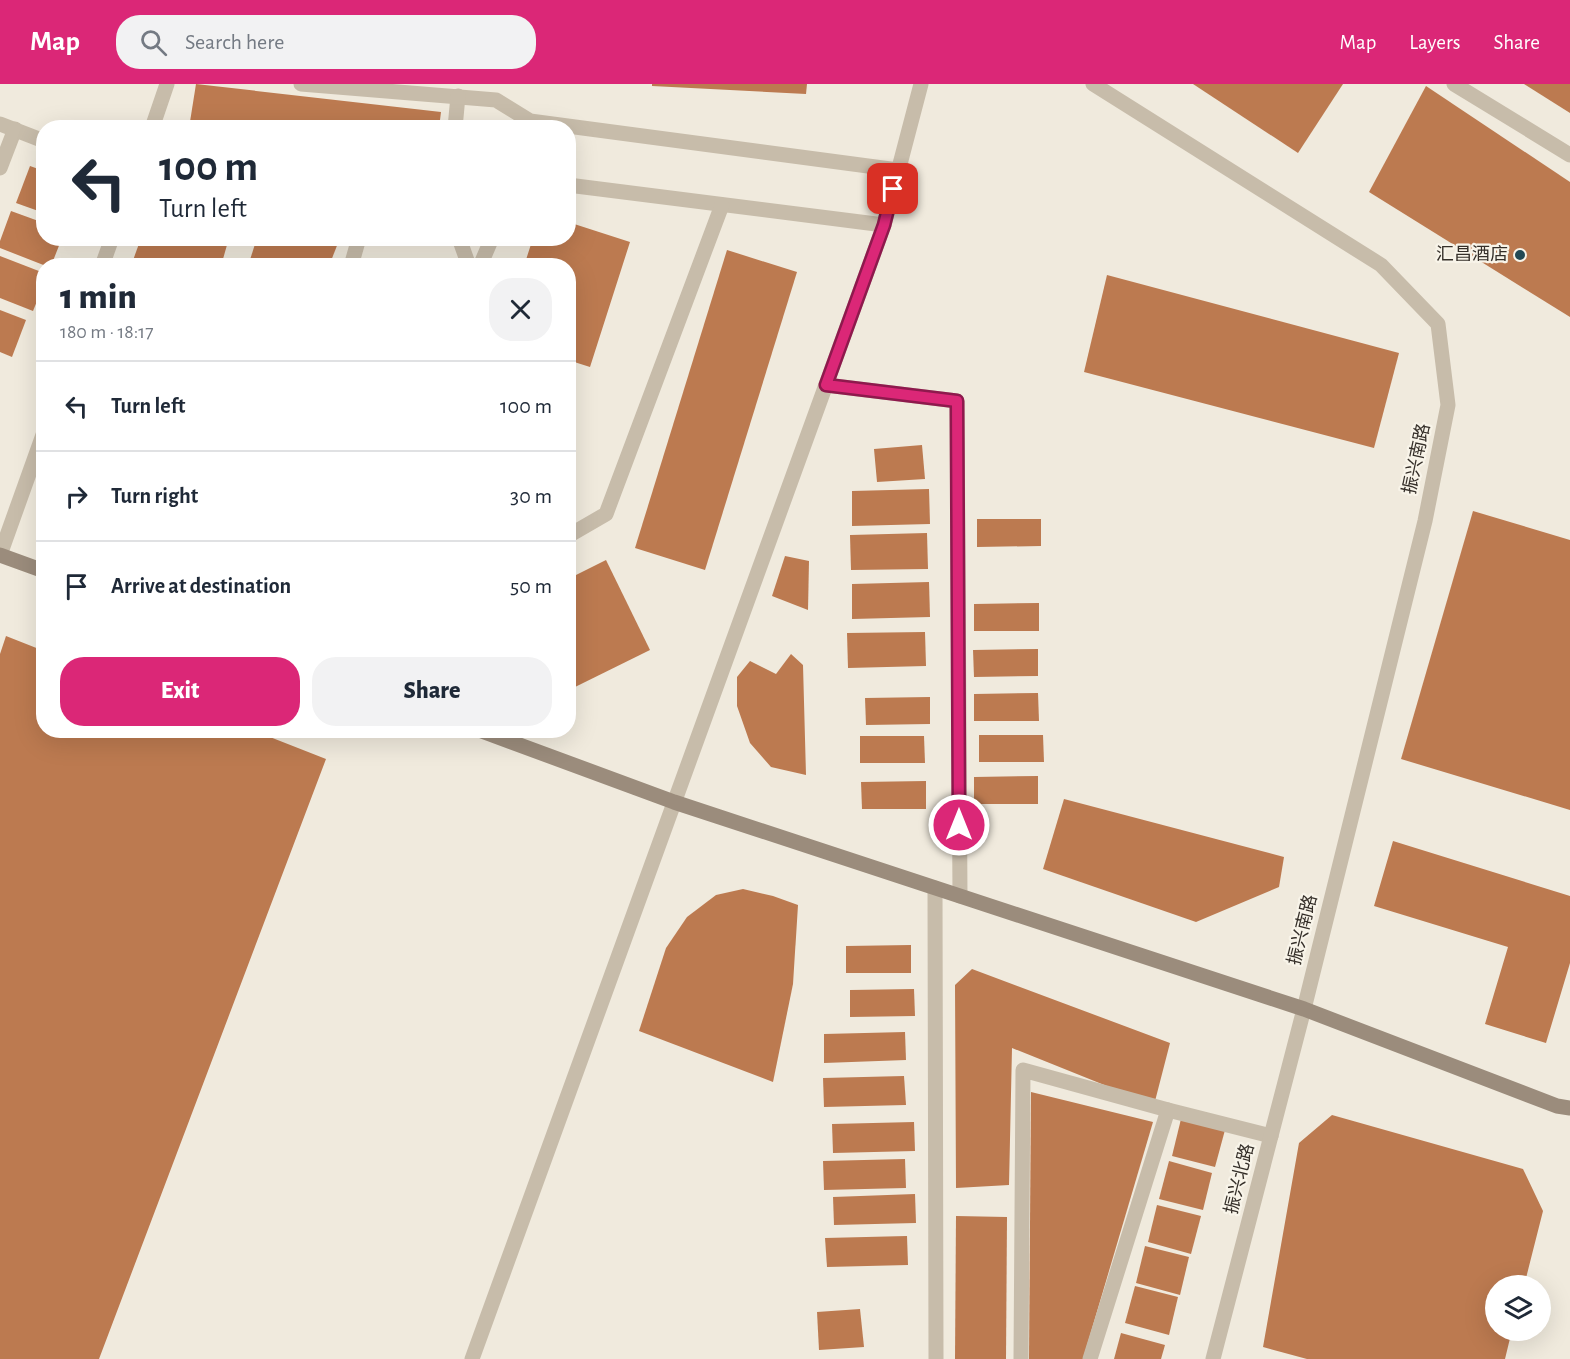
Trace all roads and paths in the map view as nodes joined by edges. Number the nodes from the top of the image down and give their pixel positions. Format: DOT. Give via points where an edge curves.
graph roads {
  1 [pos="167,84"];
  2 [pos="301,84"];
  3 [pos="921,84"];
  4 [pos="1093,84"];
  5 [pos="1454,84"];
  6 [pos="458,96"];
  7 [pos="155,120"];
  8 [pos="456,120"];
  9 [pos="528,120"];
  10 [pos="7,126"];
  11 [pos="576,127"];
  12 [pos="36,138"];
  13 [pos="1570,155"];
  14 [pos="0,168"];
  15 [pos="898,171"];
  16 [pos="576,186"];
  17 [pos="722,204"];
  18 [pos="884,225"];
  19 [pos="826,385"];
  20 [pos="36,454"];
  21 [pos="576,531"];
  22 [pos="0,555"];
  23 [pos="36,568"];
  24 [pos="501,738"];
  25 [pos="674,801"];
  26 [pos="935,888"];
  27 [pos="960,896"];
  28 [pos="1304,1009"];
  29 [pos="1570,1108"];
  30 [pos="1168,1110"];
  31 [pos="1271,1136"];
  32 [pos="472,1359"];
  33 [pos="936,1359"];
  34 [pos="1021,1359"];
  35 [pos="1090,1359"];
  36 [pos="1214,1359"];
  1 -- 7 [label="street"];
  2 -- 6 [label="street"];
  3 -- 15 [label="street"];
  4 -- 28 [label="street, 振兴南路" via="1381,265 1438,324 1448,405 1425,521"];
  5 -- 13 [label="street"];
  6 -- 8 [label="street"];
  6 -- 9 [label="street" via="496,100"];
  10 -- 12 [label="street"];
  10 -- 14 [label="street"];
  11 -- 15 [label="street"];
  15 -- 18 [label="street"];
  16 -- 17 [label="street"];
  17 -- 18 [label="street"];
  17 -- 21 [label="street" via="606,514"];
  18 -- 19 [label="street"];
  19 -- 25 [label="street"];
  19 -- 27 [label="street" via="957,401"];
  20 -- 22 [label="street"];
  22 -- 23 [label="street"];
  24 -- 25 [label="street"];
  25 -- 26 [label="street"];
  25 -- 32 [label="street"];
  26 -- 27 [label="street"];
  26 -- 33 [label="street"];
  27 -- 28 [label="street"];
  28 -- 29 [label="street"];
  28 -- 31 [label="street, 振兴北路"];
  30 -- 31 [label="street"];
  30 -- 34 [label="street" via="1023,1070"];
  30 -- 35 [label="street"];
  31 -- 36 [label="street, 振兴北路"];
}
